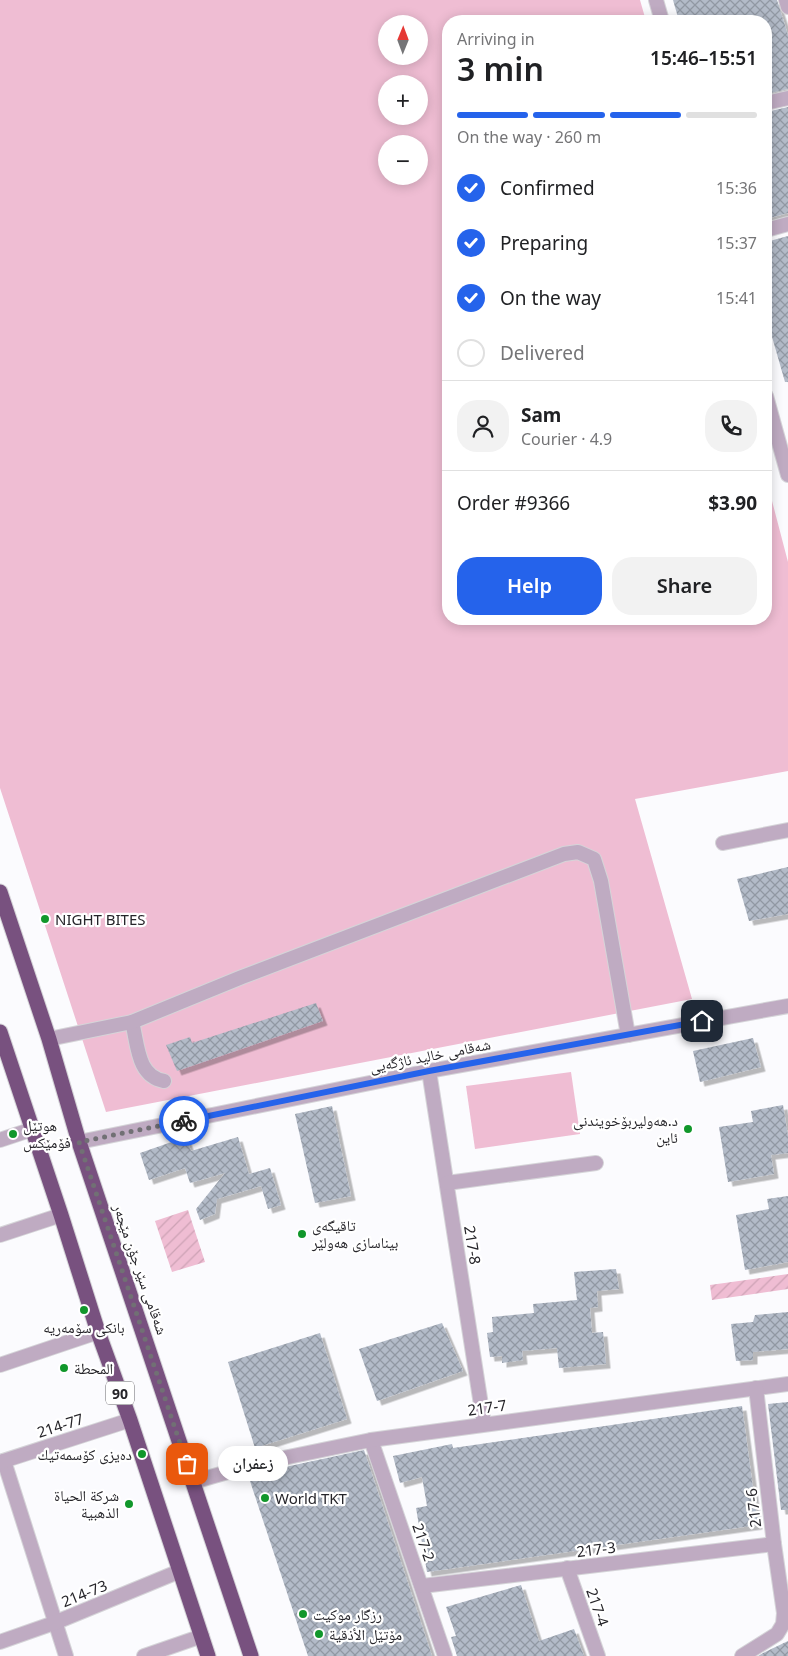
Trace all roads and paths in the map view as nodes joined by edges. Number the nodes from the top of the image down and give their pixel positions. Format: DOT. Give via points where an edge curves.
graph roads {
  1 [pos="656,0"];
  2 [pos="786,0"];
  3 [pos="788,7"];
  4 [pos="660,15"];
  5 [pos="788,98"];
  6 [pos="772,102"];
  7 [pos="788,224"];
  8 [pos="772,228"];
  9 [pos="772,418"];
  10 [pos="788,475"];
  11 [pos="788,830"];
  12 [pos="723,844"];
  13 [pos="0,892"];
  14 [pos="788,1006"];
  15 [pos="132,1022"];
  16 [pos="0,1032"];
  17 [pos="628,1035"];
  18 [pos="49,1039"];
  19 [pos="4,1053"];
  20 [pos="429,1071"];
  21 [pos="164,1081"];
  22 [pos="32,1129"];
  23 [pos="0,1140"];
  24 [pos="79,1142"];
  25 [pos="596,1163"];
  26 [pos="447,1183"];
  27 [pos="61,1215"];
  28 [pos="0,1235"];
  29 [pos="98,1332"];
  30 [pos="0,1365"];
  31 [pos="788,1384"];
  32 [pos="756,1388"];
  33 [pos="130,1420"];
  34 [pos="484,1424"];
  35 [pos="371,1440"];
  36 [pos="2,1462"];
  37 [pos="193,1482"];
  38 [pos="774,1544"];
  39 [pos="567,1568"];
  40 [pos="180,1571"];
  41 [pos="422,1586"];
  42 [pos="54,1623"];
  43 [pos="202,1636"];
  44 [pos="0,1642"];
  45 [pos="66,1656"];
  46 [pos="144,1656"];
  47 [pos="208,1656"];
  48 [pos="251,1656"];
  49 [pos="445,1656"];
  50 [pos="598,1656"];
  51 [pos="742,1656"];
  1 -- 4 [label="street"];
  2 -- 3 [label="street"];
  5 -- 6 [label="street"];
  7 -- 8 [label="street"];
  9 -- 10 [label="street"];
  11 -- 12 [label="street"];
  13 -- 18 [label="highway, شەقامی سێر جۆن مێجەر"];
  14 -- 17 [label="street, شەقامی خالید ئاژگەیی"];
  15 -- 17 [label="street" via="545,861 578,852 594,859"];
  15 -- 18 [label="street"];
  15 -- 21 [label="street" via="144,1071 153,1079"];
  16 -- 19 [label="highway, 90"];
  17 -- 20 [label="street, شەقامی خالید ئاژگەیی"];
  18 -- 24 [label="highway, شەقامی سێر جۆن مێجەر"];
  19 -- 22 [label="highway, 90"];
  20 -- 24 [label="street, شەقامی خالید ئاژگەیی"];
  20 -- 26 [label="street, 217-8"];
  22 -- 23 [label="street"];
  22 -- 27 [label="highway, 90"];
  24 -- 37 [label="highway, شەقامی سێر جۆن مێجەر"];
  25 -- 26 [label="street"];
  26 -- 34 [label="street, 217-8"];
  27 -- 28 [label="street"];
  27 -- 29 [label="highway, 90"];
  29 -- 30 [label="street"];
  29 -- 33 [label="highway, 90"];
  31 -- 32 [label="street, 217-7"];
  32 -- 34 [label="street, 217-7"];
  32 -- 38 [label="street, 217-6"];
  33 -- 36 [label="street, 214-77"];
  33 -- 40 [label="highway, 90"];
  34 -- 35 [label="street, 217-7"];
  35 -- 37 [label="street, 217-7" via="259,1463"];
  35 -- 41 [label="street, 217-2"];
  36 -- 42 [label="street"];
  37 -- 48 [label="highway, شەقامی سێر جۆن مێجەر"];
  38 -- 39 [label="street, 217-3"];
  38 -- 51 [label="street, 217-6" via="783,1624 777,1634"];
  39 -- 41 [label="street, 217-3"];
  39 -- 50 [label="street, 217-4"];
  40 -- 42 [label="street, 214-73"];
  40 -- 43 [label="highway, 90"];
  41 -- 49 [label="street, 217-2"];
  42 -- 44 [label="street, 214-73"];
  42 -- 45 [label="street"];
  43 -- 46 [label="street"];
  43 -- 47 [label="highway, 90"];
}
